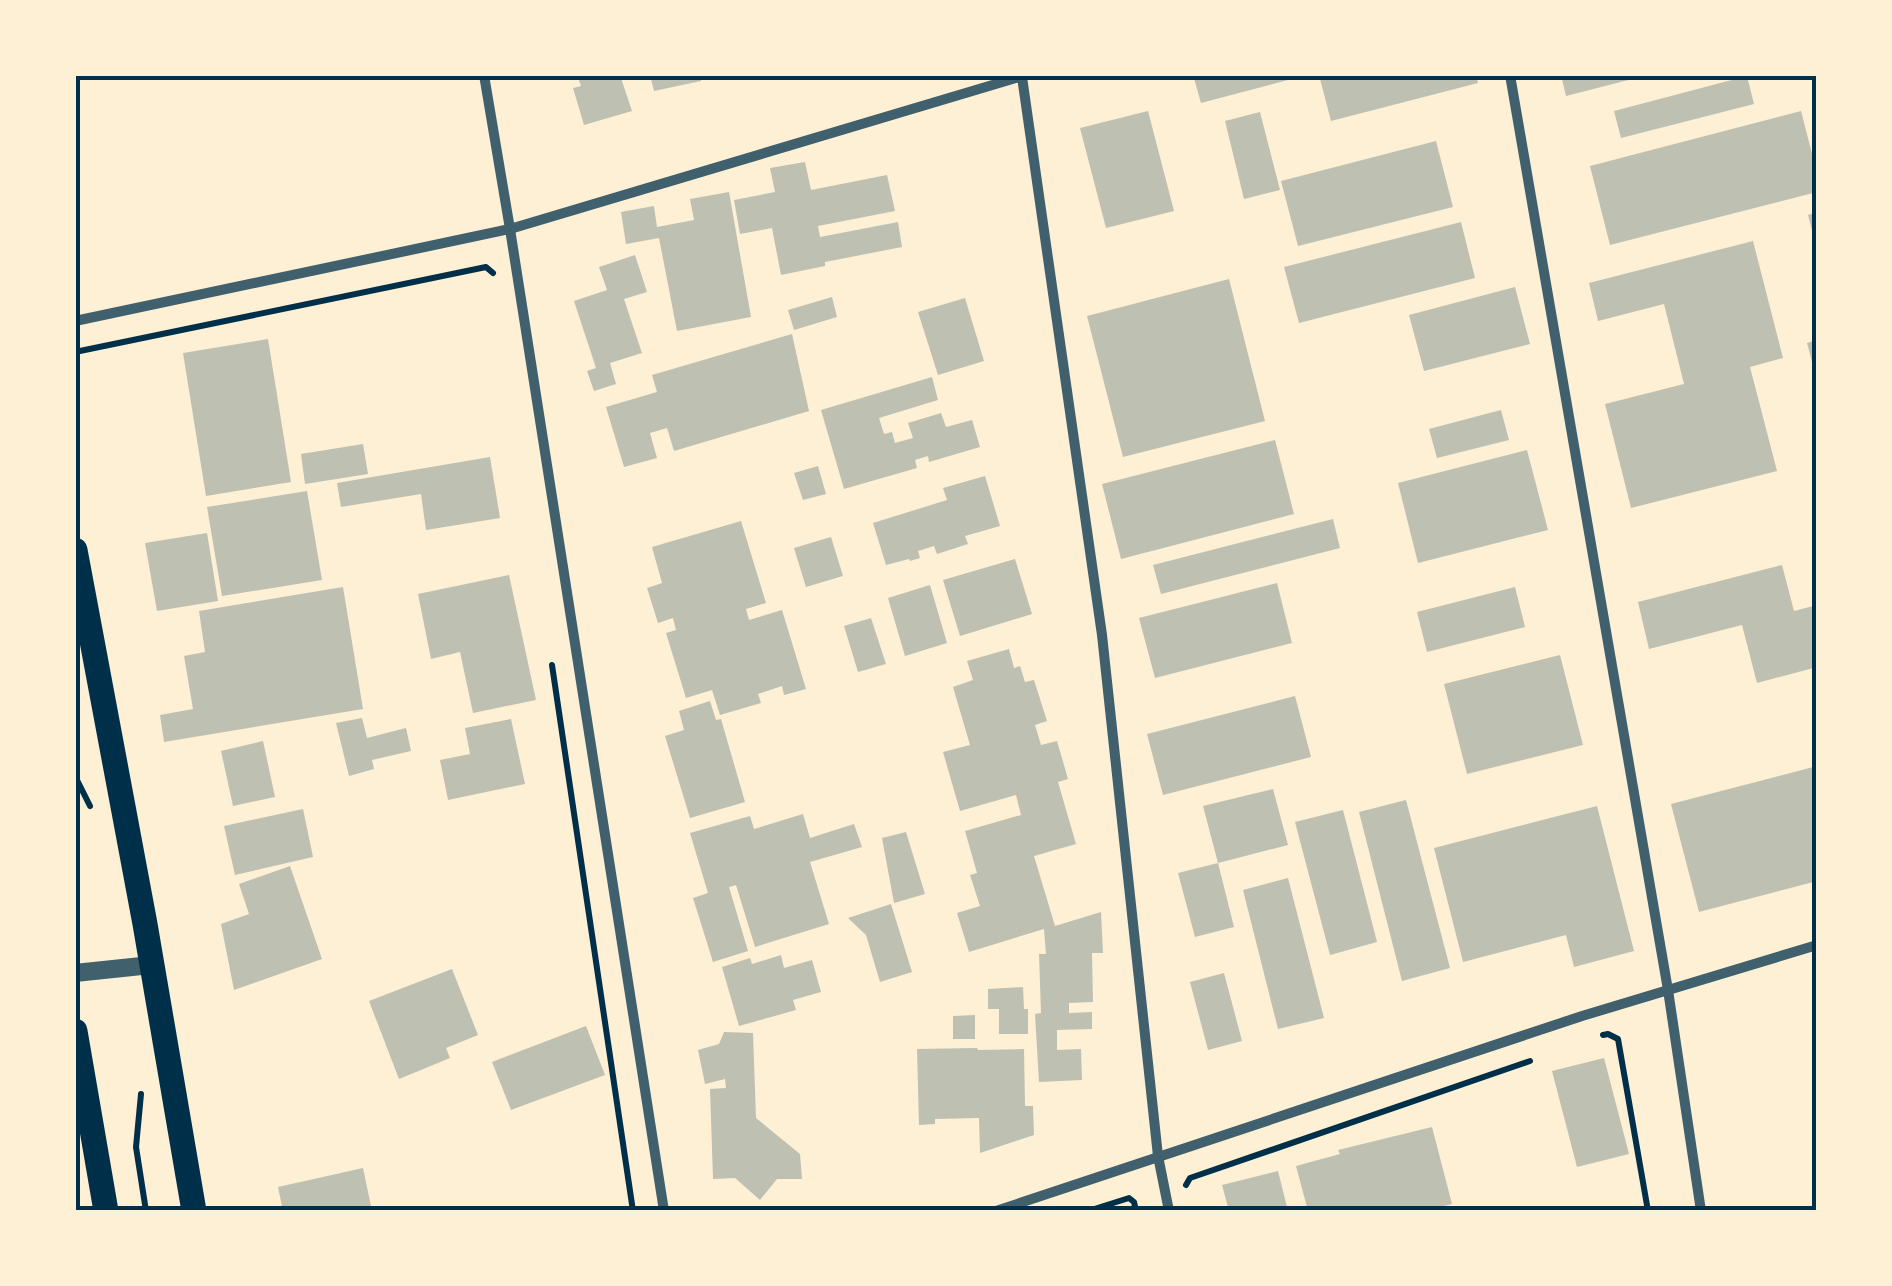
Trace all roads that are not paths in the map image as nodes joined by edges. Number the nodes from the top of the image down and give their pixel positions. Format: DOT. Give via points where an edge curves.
graph roads {
  1 [pos="484,75"];
  2 [pos="1510,75"];
  3 [pos="1024,76"];
  4 [pos="510,229"];
  5 [pos="75,321"];
  6 [pos="75,550"];
  7 [pos="1817,945"];
  8 [pos="151,966"];
  9 [pos="75,973"];
  10 [pos="1668,990"];
  11 [pos="75,1031"];
  12 [pos="1158,1156"];
  13 [pos="106,1211"];
  14 [pos="194,1211"];
  15 [pos="664,1211"];
  16 [pos="996,1211"];
  17 [pos="1169,1211"];
  18 [pos="1701,1211"];
  1 -- 4 [label="street"];
  2 -- 10 [label="street"];
  3 -- 4 [label="street"];
  3 -- 12 [label="street" via="1102,635"];
  4 -- 5 [label="street"];
  4 -- 15 [label="street"];
  6 -- 8 [label="main road"];
  7 -- 10 [label="street"];
  8 -- 9 [label="street"];
  8 -- 14 [label="main road"];
  10 -- 12 [label="street"];
  10 -- 18 [label="street"];
  11 -- 13 [label="main road"];
  12 -- 16 [label="street"];
  12 -- 17 [label="street"];
}
